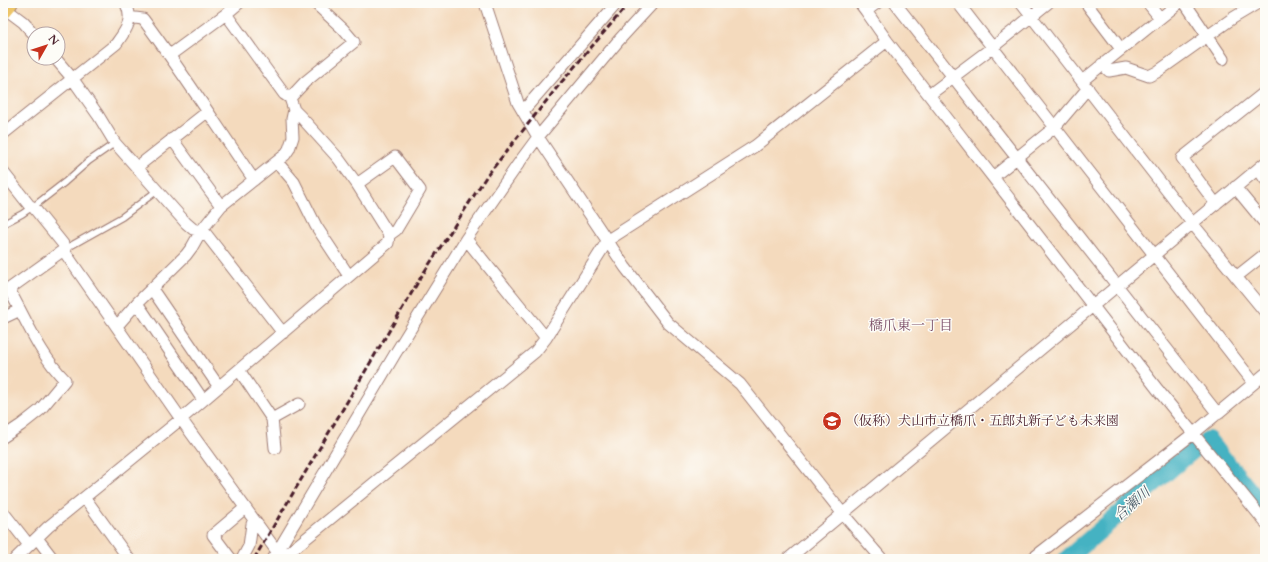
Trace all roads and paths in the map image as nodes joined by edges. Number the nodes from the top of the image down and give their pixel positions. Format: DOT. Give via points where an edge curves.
graph roads {
  1 [pos="127,3"];
  2 [pos="239,3"];
  3 [pos="315,3"];
  4 [pos="485,3"];
  5 [pos="617,3"];
  6 [pos="653,3"];
  7 [pos="877,3"];
  8 [pos="895,3"];
  9 [pos="958,3"];
  10 [pos="1021,3"];
  11 [pos="1048,3"];
  12 [pos="1086,3"];
  13 [pos="1148,3"];
  14 [pos="1179,3"];
  15 [pos="1185,3"];
  16 [pos="1259,3"];
  17 [pos="5,7"];
  18 [pos="864,7"];
  19 [pos="1265,11"];
  20 [pos="226,14"];
  21 [pos="1032,16"];
  22 [pos="1160,18"];
  23 [pos="130,19"];
  24 [pos="27,26"];
  25 [pos="1208,36"];
  26 [pos="887,41"];
  27 [pos="993,47"];
  28 [pos="1121,48"];
  29 [pos="170,56"];
  30 [pos="1223,59"];
  31 [pos="1102,64"];
  32 [pos="62,66"];
  33 [pos="953,77"];
  34 [pos="72,78"];
  35 [pos="1085,85"];
  36 [pos="1265,92"];
  37 [pos="929,95"];
  38 [pos="290,98"];
  39 [pos="294,110"];
  40 [pos="523,111"];
  41 [pos="207,112"];
  42 [pos="1055,127"];
  43 [pos="3,134"];
  44 [pos="538,137"];
  45 [pos="172,140"];
  46 [pos="115,143"];
  47 [pos="1017,158"];
  48 [pos="277,162"];
  49 [pos="1261,166"];
  50 [pos="137,167"];
  51 [pos="3,172"];
  52 [pos="993,177"];
  53 [pos="1265,179"];
  54 [pos="254,180"];
  55 [pos="357,184"];
  56 [pos="1235,187"];
  57 [pos="158,190"];
  58 [pos="1216,204"];
  59 [pos="32,206"];
  60 [pos="221,206"];
  61 [pos="1265,220"];
  62 [pos="1192,223"];
  63 [pos="3,224"];
  64 [pos="201,231"];
  65 [pos="389,235"];
  66 [pos="466,239"];
  67 [pos="608,240"];
  68 [pos="65,249"];
  69 [pos="1265,254"];
  70 [pos="1154,255"];
  71 [pos="349,276"];
  72 [pos="1236,277"];
  73 [pos="1117,286"];
  74 [pos="152,289"];
  75 [pos="137,303"];
  76 [pos="1093,306"];
  77 [pos="20,310"];
  78 [pos="1265,312"];
  79 [pos="3,318"];
  80 [pos="117,326"];
  81 [pos="283,333"];
  82 [pos="546,338"];
  83 [pos="239,370"];
  84 [pos="1265,374"];
  85 [pos="1254,383"];
  86 [pos="219,387"];
  87 [pos="204,400"];
  88 [pos="299,404"];
  89 [pos="1218,414"];
  90 [pos="181,419"];
  91 [pos="272,419"];
  92 [pos="1194,433"];
  93 [pos="3,437"];
  94 [pos="275,448"];
  95 [pos="85,498"];
  96 [pos="245,508"];
  97 [pos="3,512"];
  98 [pos="843,514"];
  99 [pos="255,521"];
  100 [pos="1265,522"];
  101 [pos="33,542"];
  102 [pos="279,557"];
  103 [pos="15,559"];
  104 [pos="54,559"];
  105 [pos="129,559"];
  106 [pos="231,559"];
  107 [pos="242,559"];
  108 [pos="788,559"];
  109 [pos="882,559"];
  110 [pos="1032,559"];
  1 -- 23 [label="street"];
  2 -- 20 [label="street"];
  3 -- 38 [label="street" via="354,42 305,82"];
  4 -- 40 [label="street" via="518,103"];
  5 -- 40 [label="street"];
  6 -- 44 [label="street"];
  7 -- 18 [label="street"];
  8 -- 33 [label="street"];
  9 -- 27 [label="street"];
  10 -- 21 [label="street"];
  11 -- 21 [label="street"];
  12 -- 28 [label="street"];
  13 -- 22 [label="street"];
  14 -- 22 [label="street"];
  15 -- 25 [label="street"];
  16 -- 19 [label="street"];
  16 -- 25 [label="street"];
  17 -- 24 [label="street"];
  18 -- 26 [label="street"];
  20 -- 29 [label="street"];
  20 -- 38 [label="street" via="284,94"];
  21 -- 27 [label="street"];
  21 -- 35 [label="street"];
  22 -- 28 [label="street"];
  23 -- 29 [label="street" via="143,19"];
  23 -- 34 [label="street" via="116,44"];
  25 -- 30 [label="street"];
  25 -- 31 [label="street" via="1148,76 1126,68 1109,71"];
  26 -- 37 [label="street"];
  26 -- 67 [label="street" via="755,146"];
  27 -- 33 [label="street"];
  27 -- 42 [label="street"];
  28 -- 31 [label="street"];
  29 -- 41 [label="street"];
  31 -- 35 [label="street"];
  32 -- 34 [label="street"];
  33 -- 37 [label="street"];
  33 -- 47 [label="street"];
  34 -- 43 [label="street"];
  34 -- 46 [label="street"];
  35 -- 42 [label="street"];
  35 -- 62 [label="street"];
  36 -- 58 [label="street" via="1182,158"];
  37 -- 52 [label="street"];
  38 -- 39 [label="street"];
  39 -- 48 [label="street" via="291,144 285,155"];
  39 -- 55 [label="street" via="338,158"];
  40 -- 44 [label="street"];
  41 -- 45 [label="street"];
  41 -- 54 [label="street"];
  42 -- 47 [label="street"];
  42 -- 70 [label="street"];
  44 -- 66 [label="street"];
  44 -- 67 [label="street"];
  45 -- 50 [label="street"];
  45 -- 60 [label="street"];
  46 -- 50 [label="street"];
  46 -- 59 [label="lane" via="89,160"];
  47 -- 52 [label="street"];
  47 -- 73 [label="street"];
  48 -- 54 [label="street"];
  48 -- 71 [label="street" via="294,182 316,226"];
  49 -- 53 [label="street"];
  49 -- 56 [label="street"];
  50 -- 57 [label="street"];
  51 -- 59 [label="street"];
  52 -- 76 [label="street"];
  54 -- 60 [label="street"];
  55 -- 65 [label="street"];
  55 -- 65 [label="street" via="395,157 420,190 396,230"];
  56 -- 58 [label="street"];
  56 -- 61 [label="street" via="1263,221"];
  57 -- 64 [label="street" via="186,223"];
  57 -- 68 [label="lane" via="122,216"];
  58 -- 62 [label="street"];
  59 -- 63 [label="lane"];
  59 -- 68 [label="street"];
  60 -- 64 [label="street"];
  62 -- 70 [label="street"];
  62 -- 72 [label="street"];
  64 -- 74 [label="street" via="186,255"];
  64 -- 81 [label="street" via="206,234"];
  65 -- 71 [label="street" via="388,243"];
  66 -- 82 [label="street"];
  66 -- 102 [label="street" via="395,354"];
  67 -- 82 [label="street"];
  67 -- 98 [label="street" via="625,267 668,323 740,384"];
  68 -- 77 [label="street" via="9,289"];
  68 -- 80 [label="street"];
  69 -- 72 [label="street"];
  70 -- 73 [label="street"];
  70 -- 85 [label="street"];
  71 -- 81 [label="street"];
  72 -- 78 [label="street"];
  73 -- 76 [label="street"];
  73 -- 89 [label="street"];
  74 -- 75 [label="street"];
  74 -- 86 [label="street"];
  75 -- 80 [label="street"];
  75 -- 87 [label="street"];
  76 -- 92 [label="street"];
  76 -- 98 [label="street"];
  77 -- 79 [label="street"];
  77 -- 93 [label="street" via="44,354 65,380 40,410"];
  80 -- 90 [label="street"];
  81 -- 83 [label="street"];
  82 -- 102 [label="street" via="534,352"];
  83 -- 86 [label="street"];
  83 -- 91 [label="street"];
  84 -- 85 [label="street"];
  85 -- 89 [label="street"];
  86 -- 87 [label="street"];
  87 -- 90 [label="street"];
  88 -- 91 [label="street"];
  89 -- 92 [label="street"];
  90 -- 95 [label="street"];
  90 -- 96 [label="street"];
  91 -- 94 [label="street"];
  92 -- 100 [label="street"];
  92 -- 110 [label="street"];
  95 -- 101 [label="street"];
  95 -- 105 [label="street"];
  96 -- 99 [label="street"];
  96 -- 106 [label="street" via="213,535"];
  97 -- 101 [label="street"];
  98 -- 108 [label="street"];
  98 -- 109 [label="street"];
  99 -- 102 [label="street"];
  99 -- 107 [label="street" via="252,524 249,546"];
  101 -- 103 [label="street"];
  101 -- 104 [label="street"];
}
